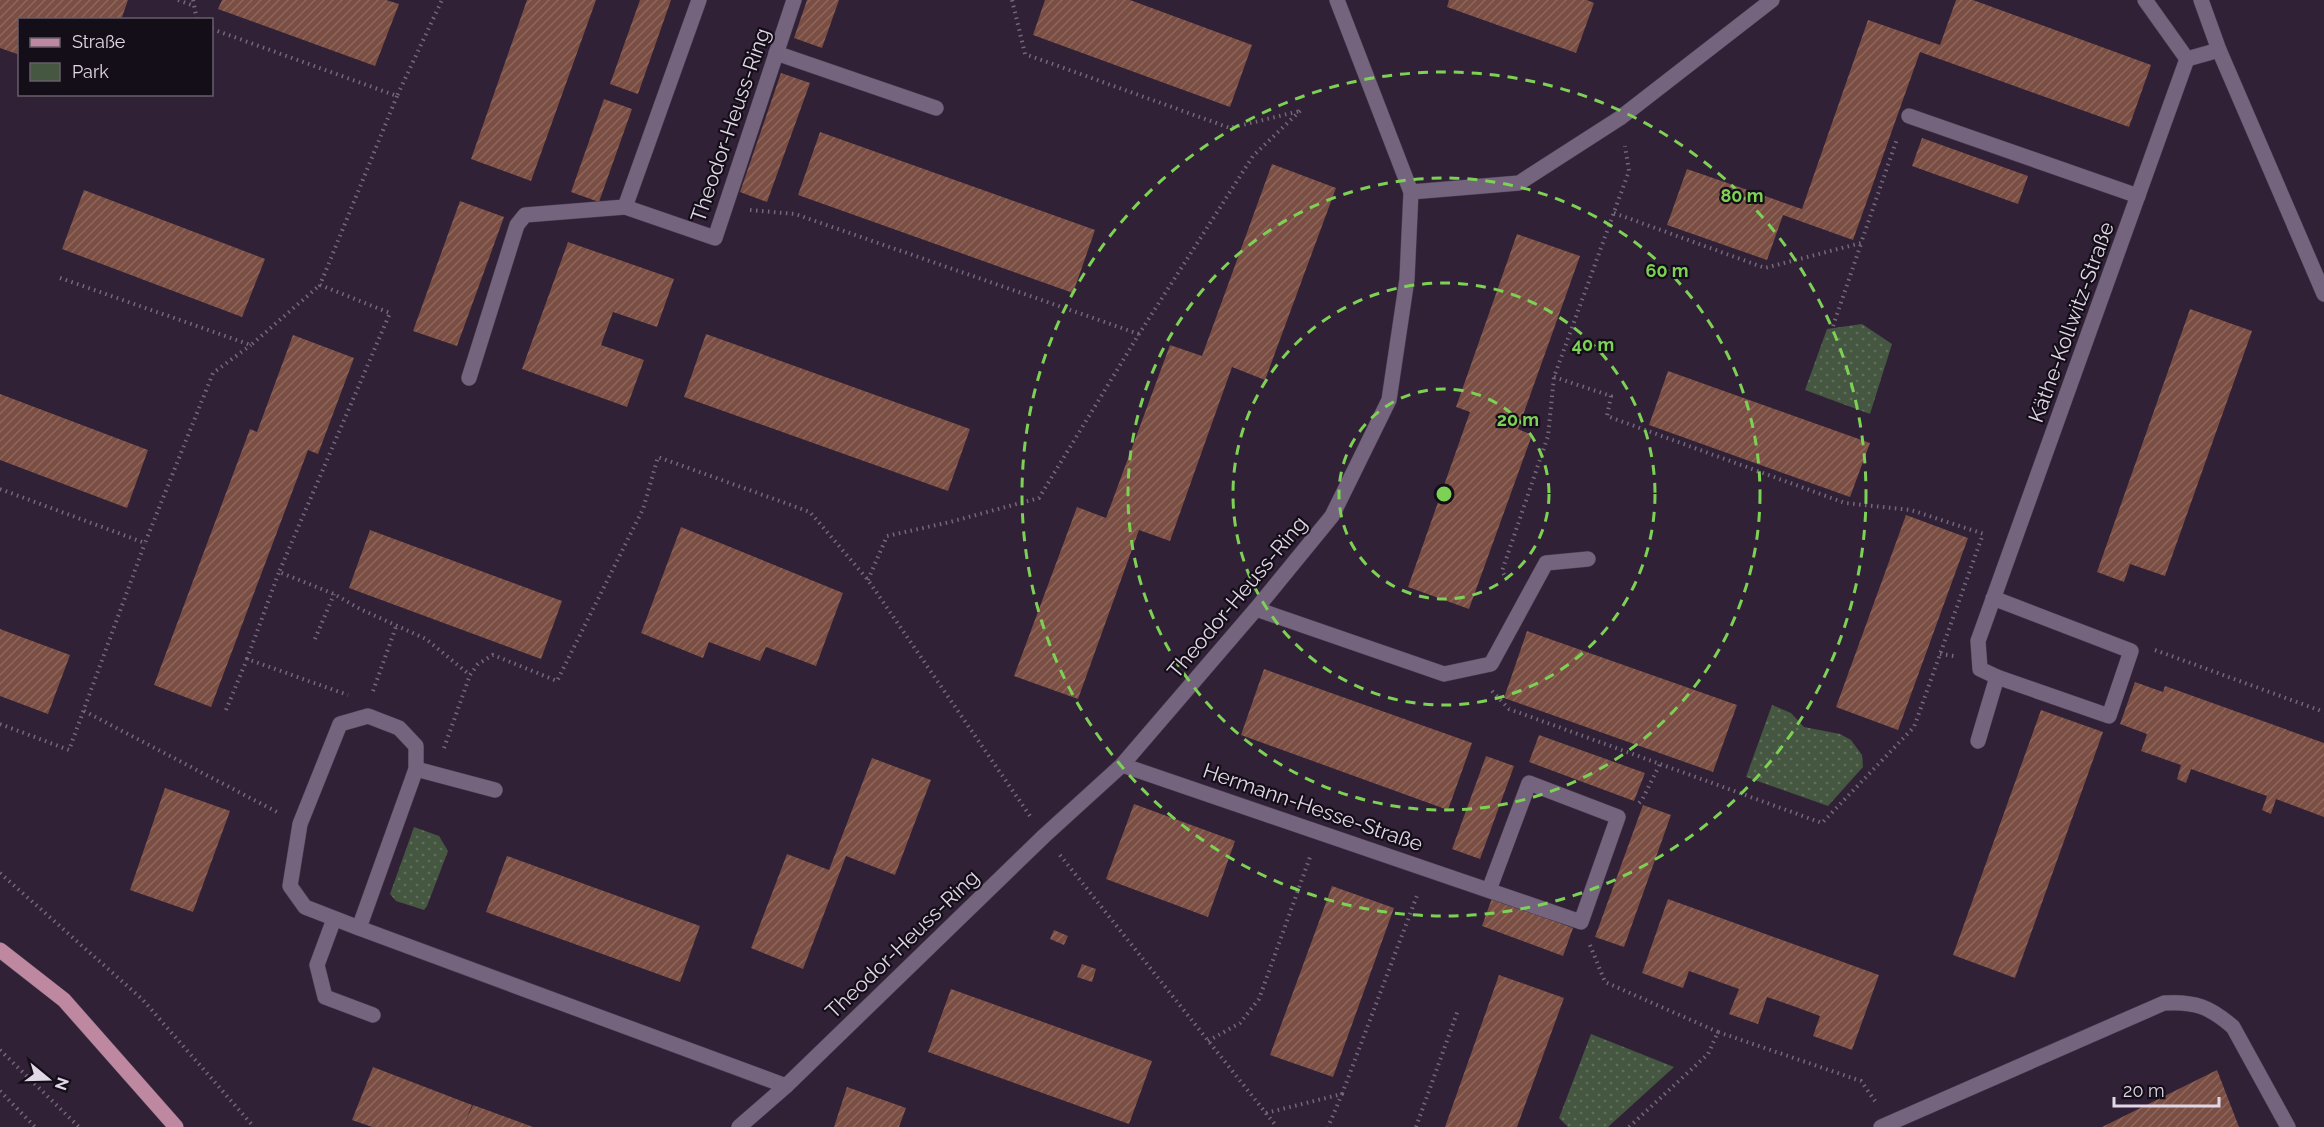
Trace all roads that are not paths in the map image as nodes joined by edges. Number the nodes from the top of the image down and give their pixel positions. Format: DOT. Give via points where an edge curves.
graph roads {
  1 [pos="699,0"];
  2 [pos="794,0"];
  3 [pos="1337,0"];
  4 [pos="1772,0"];
  5 [pos="2145,0"];
  6 [pos="2201,0"];
  7 [pos="2219,50"];
  8 [pos="776,53"];
  9 [pos="2187,59"];
  10 [pos="936,108"];
  11 [pos="1909,116"];
  12 [pos="1411,192"];
  13 [pos="2138,196"];
  14 [pos="625,207"];
  15 [pos="2324,294"];
  16 [pos="469,378"];
  17 [pos="1588,559"];
  18 [pos="1993,598"];
  19 [pos="1256,609"];
  20 [pos="1997,677"];
  21 [pos="1978,741"];
  22 [pos="1122,765"];
  23 [pos="416,769"];
  24 [pos="495,790"];
  25 [pos="1489,890"];
  26 [pos="334,919"];
  27 [pos="359,928"];
  28 [pos="0,950"];
  29 [pos="373,1015"];
  30 [pos="786,1086"];
  31 [pos="1886,1124"];
  32 [pos="176,1127"];
  33 [pos="739,1127"];
  34 [pos="2288,1127"];
  1 -- 14 [label="street"];
  2 -- 8 [label="street, Theodor-Heuss-Ring"];
  3 -- 12 [label="street, Theodor-Heuss-Ring"];
  4 -- 12 [label="street" via="1620,118 1519,183"];
  5 -- 9 [label="street"];
  6 -- 7 [label="street"];
  7 -- 9 [label="street"];
  7 -- 15 [label="street"];
  8 -- 10 [label="street"];
  8 -- 14 [label="street, Theodor-Heuss-Ring" via="715,238"];
  9 -- 13 [label="street, Käthe-Kollwitz-Straße"];
  11 -- 13 [label="street"];
  12 -- 19 [label="street, Theodor-Heuss-Ring" via="1407,279 1389,400 1332,516"];
  13 -- 18 [label="street, Käthe-Kollwitz-Straße"];
  14 -- 16 [label="street" via="525,215 517,225"];
  17 -- 19 [label="street" via="1546,563 1491,664 1444,674"];
  18 -- 20 [label="street, Käthe-Kollwitz-Straße" via="1978,641 1978,654 1980,669"];
  18 -- 20 [label="street, Käthe-Kollwitz-Straße" via="2131,651 2109,716"];
  19 -- 22 [label="street, Theodor-Heuss-Ring"];
  20 -- 21 [label="street"];
  22 -- 25 [label="street, Hermann-Hesse-Straße"];
  22 -- 30 [label="street, Theodor-Heuss-Ring"];
  23 -- 24 [label="street"];
  23 -- 26 [label="street" via="416,746 399,728 368,709 340,724 300,824 290,886 305,908"];
  23 -- 27 [label="street"];
  25 -- 25 [label="street, Hermann-Hesse-Straße" via="1529,783 1618,817 1581,922"];
  26 -- 27 [label="street"];
  26 -- 29 [label="street" via="317,964 325,997"];
  27 -- 30 [label="street"];
  28 -- 32 [label="main road" via="64,1000"];
  30 -- 33 [label="street, Theodor-Heuss-Ring"];
  31 -- 34 [label="street" via="2164,1003 2187,1001 2219,1015 2233,1027"];
}
